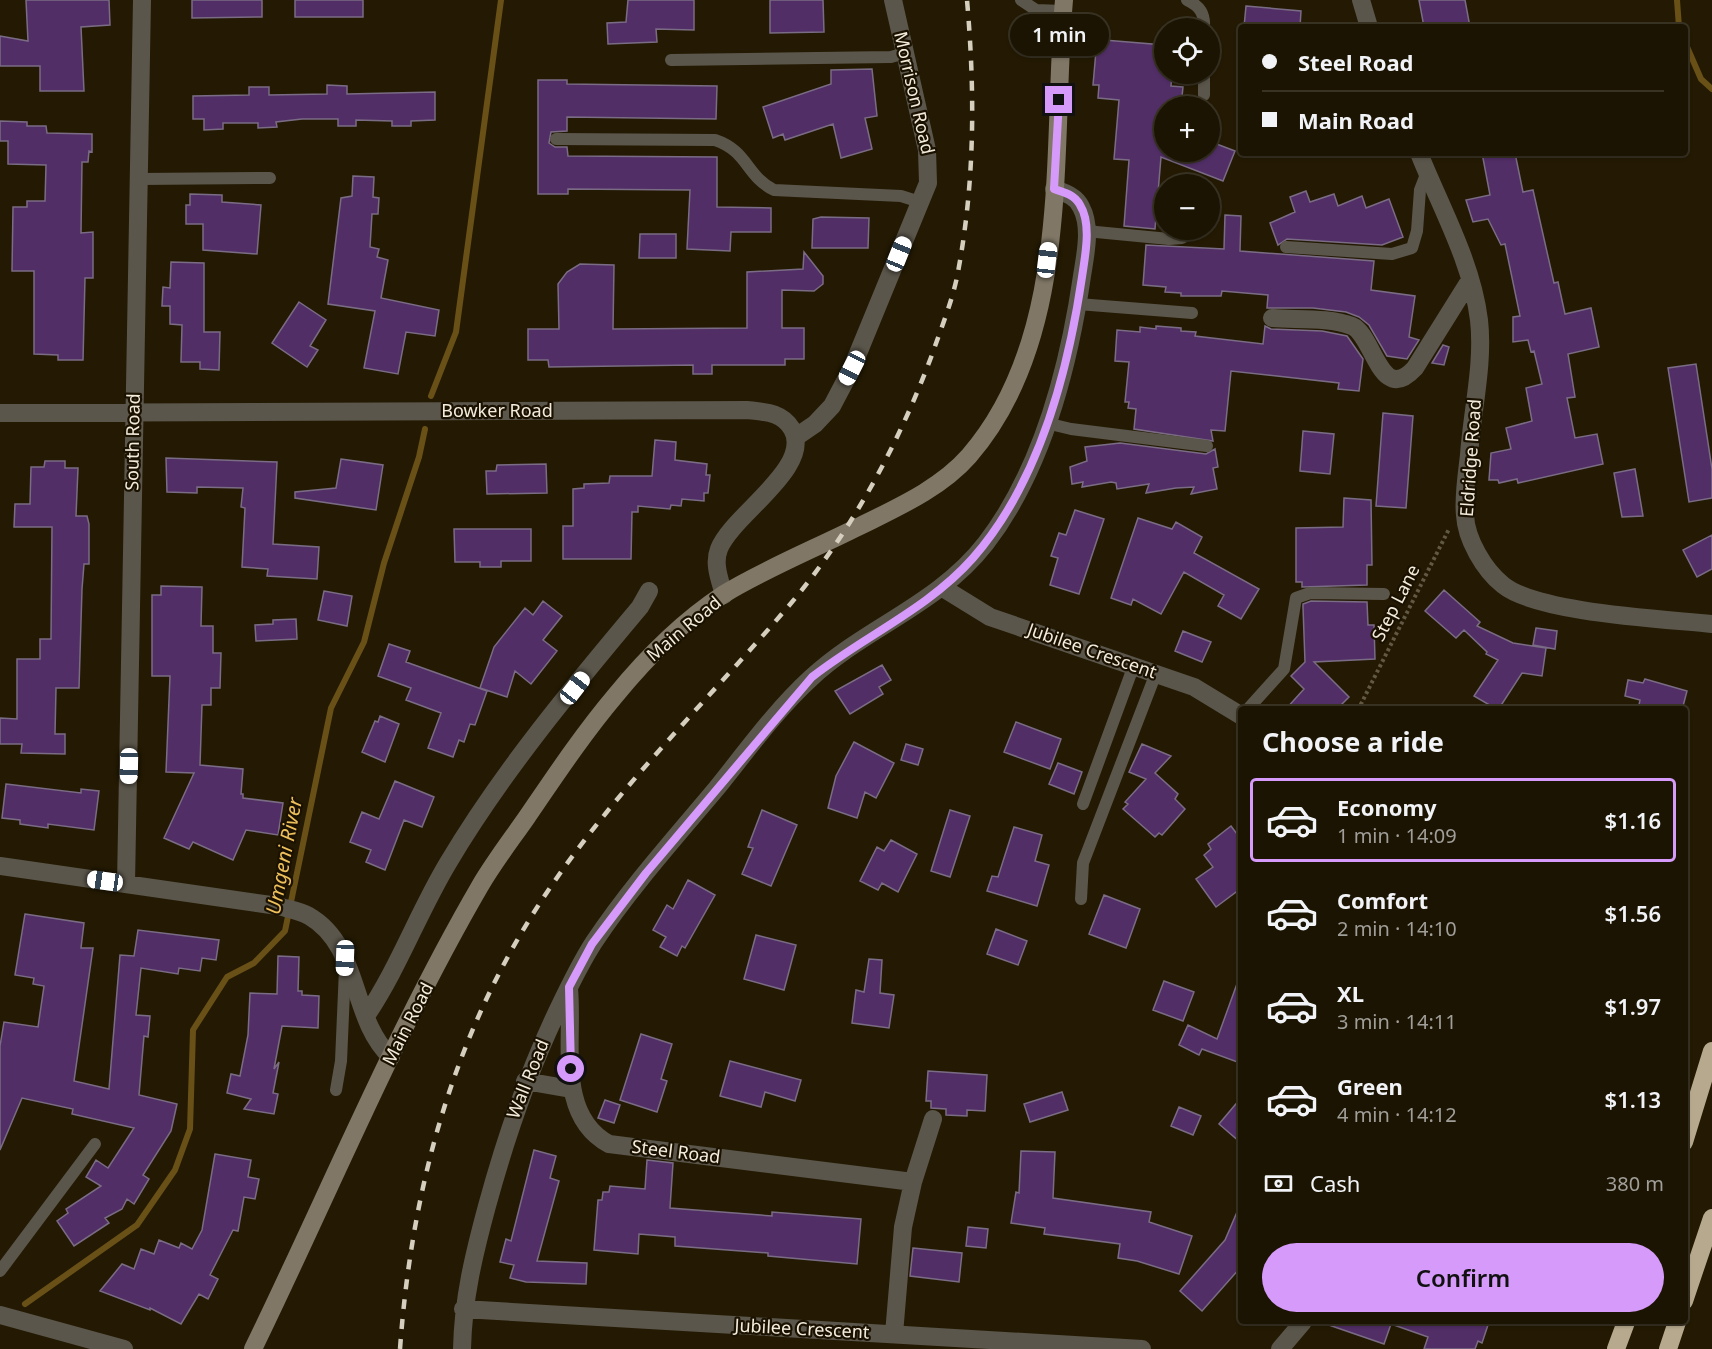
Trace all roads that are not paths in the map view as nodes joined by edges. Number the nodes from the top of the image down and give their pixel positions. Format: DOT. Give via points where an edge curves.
graph roads {
  1 [pos="142,0"];
  2 [pos="893,0"];
  3 [pos="1021,0"];
  4 [pos="1187,0"];
  5 [pos="1361,0"];
  6 [pos="1064,6"];
  7 [pos="1204,18"];
  8 [pos="1369,24"];
  9 [pos="905,53"];
  10 [pos="671,60"];
  11 [pos="1204,84"];
  12 [pos="1204,95"];
  13 [pos="556,139"];
  14 [pos="1420,156"];
  15 [pos="1426,172"];
  16 [pos="270,178"];
  17 [pos="139,179"];
  18 [pos="1054,189"];
  19 [pos="920,202"];
  20 [pos="1086,231"];
  21 [pos="1154,238"];
  22 [pos="1286,247"];
  23 [pos="1470,280"];
  24 [pos="1078,304"];
  25 [pos="1192,313"];
  26 [pos="1272,318"];
  27 [pos="0,413"];
  28 [pos="133,413"];
  29 [pos="1046,423"];
  30 [pos="796,437"];
  31 [pos="1207,446"];
  32 [pos="943,588"];
  33 [pos="649,591"];
  34 [pos="1384,594"];
  35 [pos="724,595"];
  36 [pos="1712,624"];
  37 [pos="1134,665"];
  38 [pos="1156,673"];
  39 [pos="1250,706"];
  40 [pos="1238,714"];
  41 [pos="1083,804"];
  42 [pos="0,866"];
  43 [pos="126,884"];
  44 [pos="1081,899"];
  45 [pos="345,958"];
  46 [pos="569,987"];
  47 [pos="366,1016"];
  48 [pos="1712,1051"];
  49 [pos="391,1057"];
  50 [pos="525,1081"];
  51 [pos="571,1089"];
  52 [pos="336,1090"];
  53 [pos="933,1119"];
  54 [pos="1688,1129"];
  55 [pos="95,1144"];
  56 [pos="913,1182"];
  57 [pos="1712,1218"];
  58 [pos="0,1271"];
  59 [pos="1688,1289"];
  60 [pos="462,1309"];
  61 [pos="0,1315"];
  62 [pos="1301,1324"];
  63 [pos="1625,1324"];
  64 [pos="1676,1324"];
  65 [pos="894,1334"];
  66 [pos="123,1349"];
  67 [pos="253,1349"];
  68 [pos="462,1349"];
  69 [pos="1142,1349"];
  70 [pos="1280,1349"];
  71 [pos="1616,1349"];
  72 [pos="1668,1349"];
  1 -- 17 [label="street, South Road"];
  2 -- 9 [label="street, Morrison Road"];
  3 -- 6 [label="lane" via="1036,10"];
  4 -- 7 [label="lane" via="1196,4"];
  5 -- 8 [label="street"];
  6 -- 18 [label="main road, Main Road"];
  9 -- 10 [label="lane" via="891,57"];
  9 -- 19 [label="street, Morrison Road" via="930,168"];
  11 -- 12 [label="lane"];
  13 -- 19 [label="lane" via="715,140 740,152 763,185 774,190 901,196"];
  14 -- 15 [label="street, Eldridge Road"];
  15 -- 22 [label="lane" via="1412,248 1392,254"];
  15 -- 23 [label="street, Eldridge Road"];
  16 -- 17 [label="lane"];
  17 -- 28 [label="street, South Road"];
  18 -- 20 [label="street, Wall Road" via="1069,194 1080,204"];
  18 -- 35 [label="main road, Main Road" via="1033,338 1012,388 970,456 943,480 905,503"];
  19 -- 30 [label="street, Morrison Road" via="852,368 832,406"];
  20 -- 21 [label="lane"];
  20 -- 24 [label="street, Wall Road"];
  23 -- 26 [label="street" via="1415,368 1398,378 1380,369 1367,340 1352,326"];
  23 -- 36 [label="street, Eldridge Road" via="1479,320 1480,355 1465,515 1474,546 1485,565 1503,585 1544,603"];
  24 -- 25 [label="lane"];
  24 -- 29 [label="street, Wall Road" via="1068,353"];
  27 -- 28 [label="street, Bowker Road"];
  28 -- 30 [label="street, Bowker Road" via="747,410 774,413 788,422"];
  28 -- 43 [label="street, South Road"];
  29 -- 31 [label="lane"];
  29 -- 32 [label="street, Wall Road" via="1001,521"];
  30 -- 35 [label="street" via="796,451 789,467 718,549 716,565"];
  32 -- 37 [label="street, Jubilee Crescent" via="990,617"];
  32 -- 46 [label="street, Wall Road" via="840,655 796,693 632,891 592,944"];
  33 -- 47 [label="street" via="512,768 447,864 390,981"];
  34 -- 39 [label="lane" via="1310,594 1296,598 1284,669"];
  35 -- 49 [label="main road, Main Road" via="654,651 561,766 481,884"];
  37 -- 38 [label="street, Jubilee Crescent"];
  37 -- 41 [label="lane"];
  38 -- 40 [label="street, Jubilee Crescent" via="1194,687"];
  38 -- 44 [label="lane" via="1083,863"];
  42 -- 43 [label="street"];
  43 -- 45 [label="street" via="278,906 309,915 331,934"];
  45 -- 47 [label="street"];
  45 -- 52 [label="lane"];
  46 -- 50 [label="street, Wall Road"];
  46 -- 51 [label="street, Steel Road"];
  47 -- 49 [label="street" via="373,1036"];
  48 -- 54 [label="highway"];
  49 -- 67 [label="main road, Main Road"];
  50 -- 51 [label="street"];
  50 -- 60 [label="street, Wall Road" via="500,1156"];
  51 -- 56 [label="street, Steel Road" via="593,1135 609,1144"];
  53 -- 56 [label="street"];
  55 -- 58 [label="lane"];
  56 -- 65 [label="street" via="903,1227"];
  57 -- 59 [label="highway"];
  60 -- 65 [label="street, Jubilee Crescent"];
  60 -- 68 [label="street, Wall Road"];
  61 -- 66 [label="street"];
  62 -- 70 [label="street"];
  63 -- 71 [label="highway"];
  64 -- 72 [label="highway"];
  65 -- 69 [label="street, Jubilee Crescent"];
}
